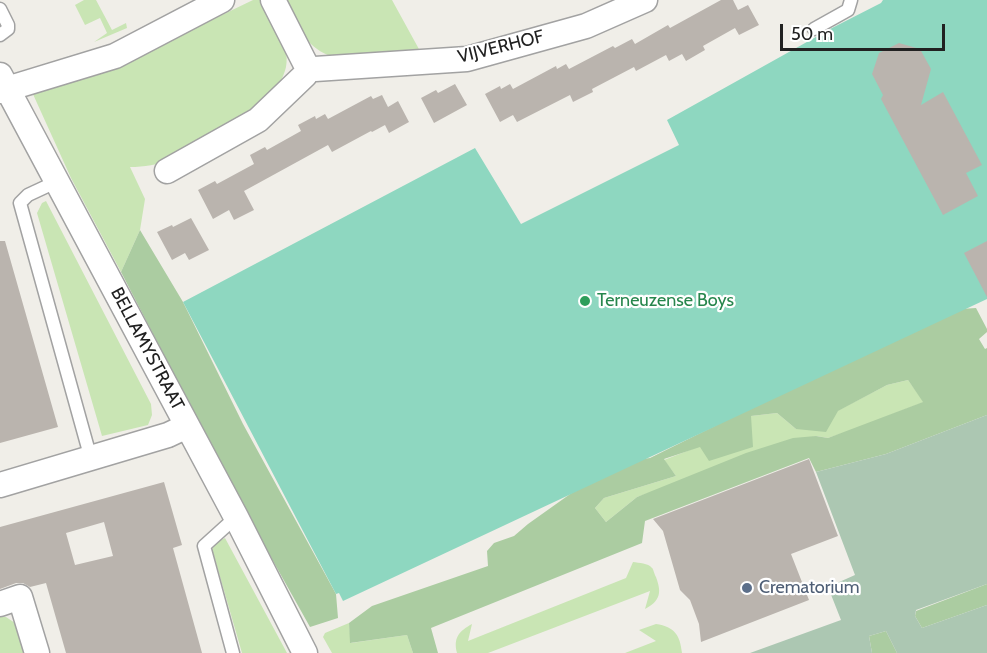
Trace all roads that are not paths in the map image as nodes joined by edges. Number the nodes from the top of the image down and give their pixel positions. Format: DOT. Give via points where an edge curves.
graph roads {
  1 [pos="222,0"];
  2 [pos="273,0"];
  3 [pos="645,0"];
  4 [pos="851,0"];
  5 [pos="0,9"];
  6 [pos="818,30"];
  7 [pos="0,35"];
  8 [pos="308,69"];
  9 [pos="3,85"];
  10 [pos="166,171"];
  11 [pos="58,181"];
  12 [pos="187,426"];
  13 [pos="91,459"];
  14 [pos="0,485"];
  15 [pos="236,517"];
  16 [pos="0,604"];
  17 [pos="37,653"];
  18 [pos="233,653"];
  19 [pos="305,653"];
  1 -- 9 [label="street" via="115,56"];
  2 -- 8 [label="street"];
  3 -- 8 [label="street, VIJVERHOF" via="586,26 466,59"];
  4 -- 6 [label="lane" via="848,10"];
  5 -- 7 [label="lane" via="8,29"];
  8 -- 10 [label="street" via="258,120"];
  9 -- 11 [label="street, BELLAMYSTRAAT"];
  11 -- 12 [label="street, BELLAMYSTRAAT"];
  11 -- 13 [label="lane" via="20,203"];
  12 -- 13 [label="street"];
  12 -- 15 [label="street, BELLAMYSTRAAT"];
  13 -- 14 [label="street"];
  15 -- 18 [label="lane" via="204,546"];
  15 -- 19 [label="street, BELLAMYSTRAAT"];
  16 -- 17 [label="street" via="20,597"];
}
